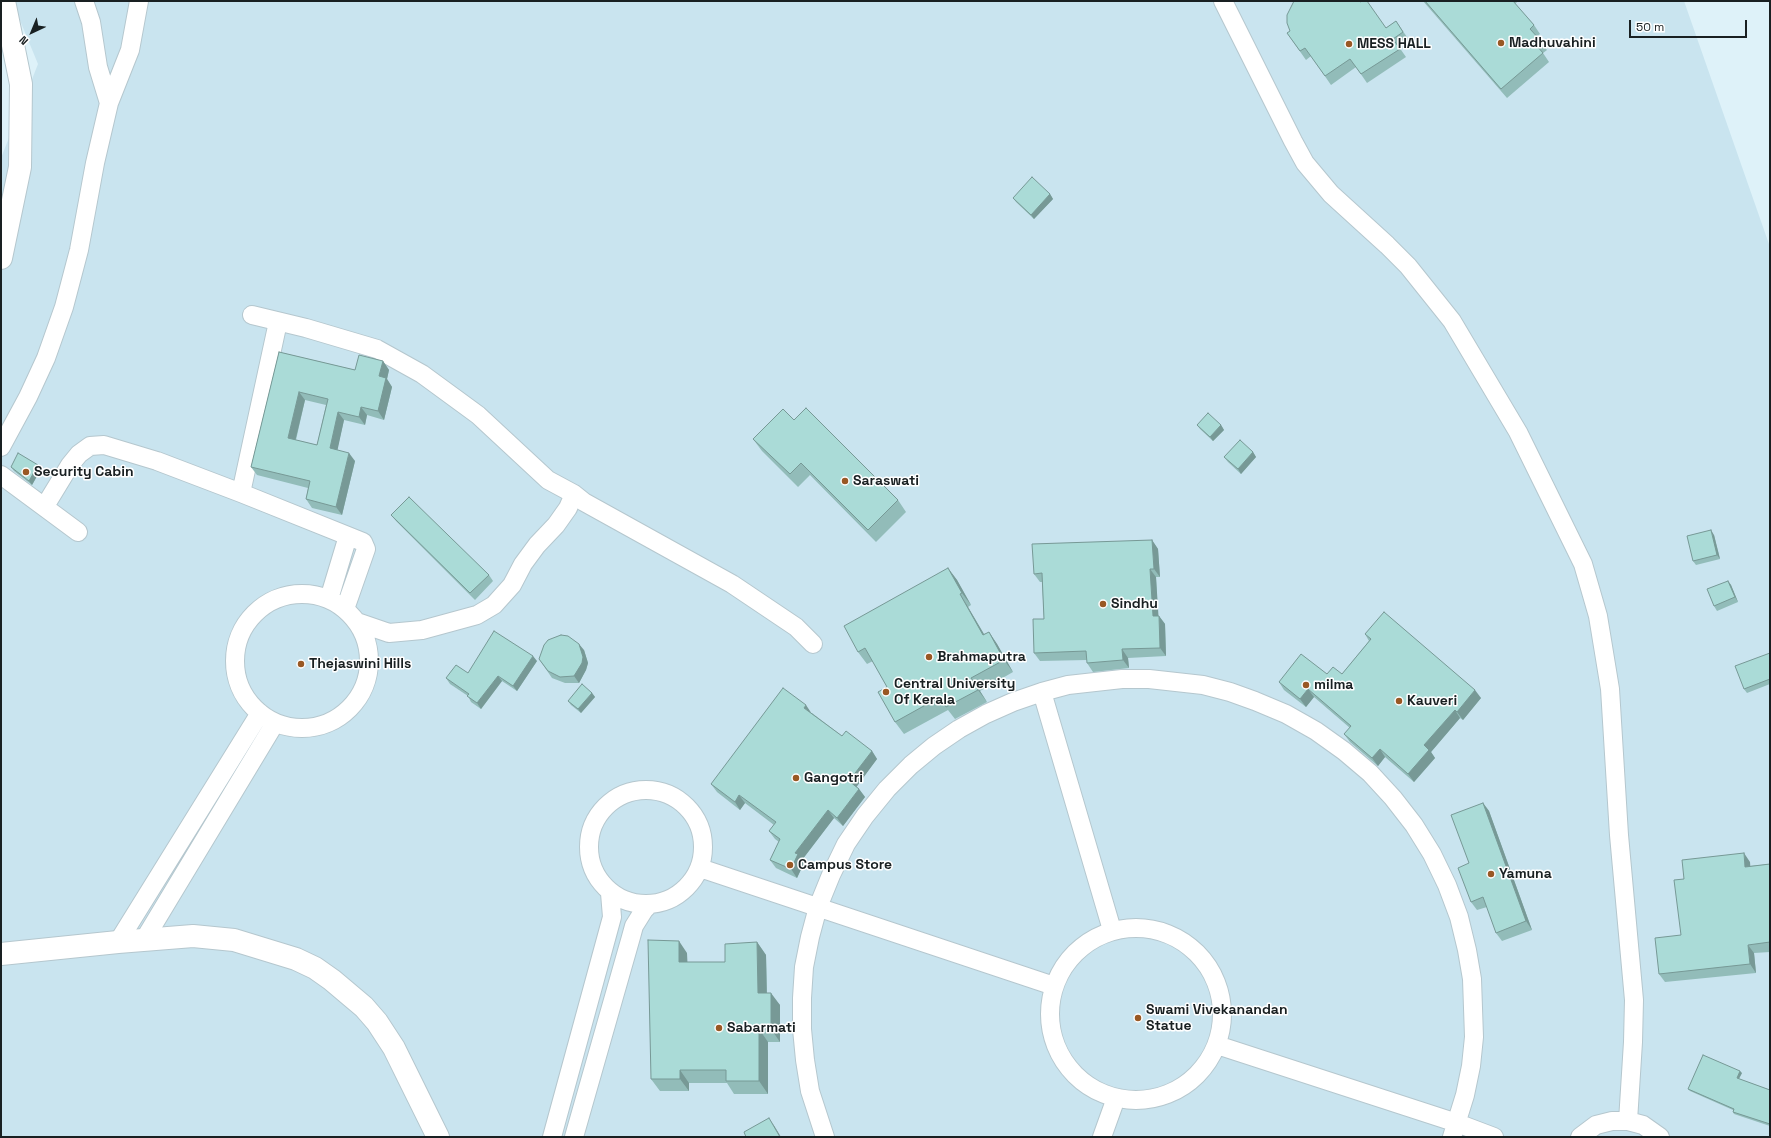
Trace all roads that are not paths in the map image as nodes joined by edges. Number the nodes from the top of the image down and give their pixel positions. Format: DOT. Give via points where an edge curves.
graph roads {
  1 [pos="4,1"];
  2 [pos="84,1"];
  3 [pos="139,1"];
  4 [pos="1223,1"];
  5 [pos="109,103"];
  6 [pos="1,258"];
  7 [pos="252,315"];
  8 [pos="278,322"];
  9 [pos="1,447"];
  10 [pos="1,475"];
  11 [pos="242,493"];
  12 [pos="574,494"];
  13 [pos="45,506"];
  14 [pos="78,532"];
  15 [pos="348,536"];
  16 [pos="329,599"];
  17 [pos="345,609"];
  18 [pos="357,622"];
  19 [pos="813,644"];
  20 [pos="1042,692"];
  21 [pos="260,712"];
  22 [pos="275,723"];
  23 [pos="700,868"];
  24 [pos="610,893"];
  25 [pos="650,904"];
  26 [pos="818,907"];
  27 [pos="1112,930"];
  28 [pos="144,940"];
  29 [pos="118,942"];
  30 [pos="1,954"];
  31 [pos="1054,986"];
  32 [pos="1217,1045"];
  33 [pos="1116,1098"];
  34 [pos="1628,1121"];
  35 [pos="1454,1130"];
  36 [pos="438,1137"];
  37 [pos="552,1137"];
  38 [pos="574,1137"];
  39 [pos="825,1137"];
  40 [pos="1102,1137"];
  41 [pos="1494,1137"];
  42 [pos="1580,1137"];
  43 [pos="1660,1137"];
  1 -- 6 [label="main road" via="21,84 20,167"];
  2 -- 5 [label="street" via="98,67"];
  3 -- 5 [label="street" via="130,50"];
  4 -- 34 [label="street" via="1306,163 1331,194 1408,266 1452,321 1518,432 1583,564 1598,616 1610,689 1619,834 1634,1000"];
  5 -- 9 [label="street" via="94,163 79,250 64,307 46,358"];
  7 -- 8 [label="street"];
  8 -- 11 [label="street"];
  8 -- 12 [label="street" via="377,349 422,374 478,415 548,480"];
  10 -- 13 [label="street"];
  11 -- 13 [label="street" via="104,445 90,446 79,454"];
  11 -- 15 [label="street"];
  12 -- 18 [label="street" via="568,508 537,545 512,585 494,604 477,615 422,630 388,633"];
  12 -- 19 [label="street" via="584,502 732,584 796,627"];
  13 -- 14 [label="street"];
  15 -- 16 [label="street"];
  15 -- 17 [label="street" via="364,542 366,549"];
  16 -- 17 [label="street"];
  16 -- 21 [label="street" via="310,594 292,594 274,600 256,611 243,628 236,648 235,670 242,690 254,708"];
  17 -- 18 [label="street"];
  18 -- 22 [label="street" via="366,639 370,658 362,694 350,708 333,721 313,728"];
  20 -- 26 [label="street" via="972,721 911,765 865,816 831,875"];
  20 -- 27 [label="street"];
  20 -- 35 [label="street" via="1068,685 1122,679 1203,685 1255,701 1286,714 1322,735 1370,773 1414,825 1432,854 1447,885 1467,950 1472,979 1474,1037 1471,1066"];
  21 -- 22 [label="street"];
  21 -- 29 [label="street"];
  22 -- 28 [label="street"];
  23 -- 24 [label="street" via="702,836 697,820 688,807 675,797 660,791 644,789 628,792 613,799 601,810 593,824 589,839 593,869"];
  23 -- 25 [label="street" via="685,889 663,902"];
  23 -- 26 [label="street"];
  24 -- 25 [label="street" via="637,903"];
  24 -- 37 [label="street" via="612,917"];
  25 -- 38 [label="street" via="634,926"];
  26 -- 31 [label="street"];
  26 -- 39 [label="street" via="804,967 802,1029 810,1091"];
  27 -- 31 [label="street" via="1093,938 1076,951 1063,967"];
  27 -- 32 [label="street" via="1136,927 1160,930 1182,940 1200,955 1214,975 1222,998 1223,1022"];
  28 -- 29 [label="main road"];
  28 -- 36 [label="main road" via="193,936 234,940 276,952 316,968 364,1007 387,1035"];
  29 -- 30 [label="main road"];
  31 -- 33 [label="street" via="1050,1010 1051,1026 1060,1056 1075,1075 1094,1089"];
  32 -- 33 [label="street" via="1205,1067 1188,1084 1165,1096 1141,1100"];
  32 -- 35 [label="street"];
  33 -- 40 [label="street"];
  34 -- 42 [label="street" via="1596,1125"];
  34 -- 43 [label="street" via="1643,1125"];
  35 -- 41 [label="street"];
}
